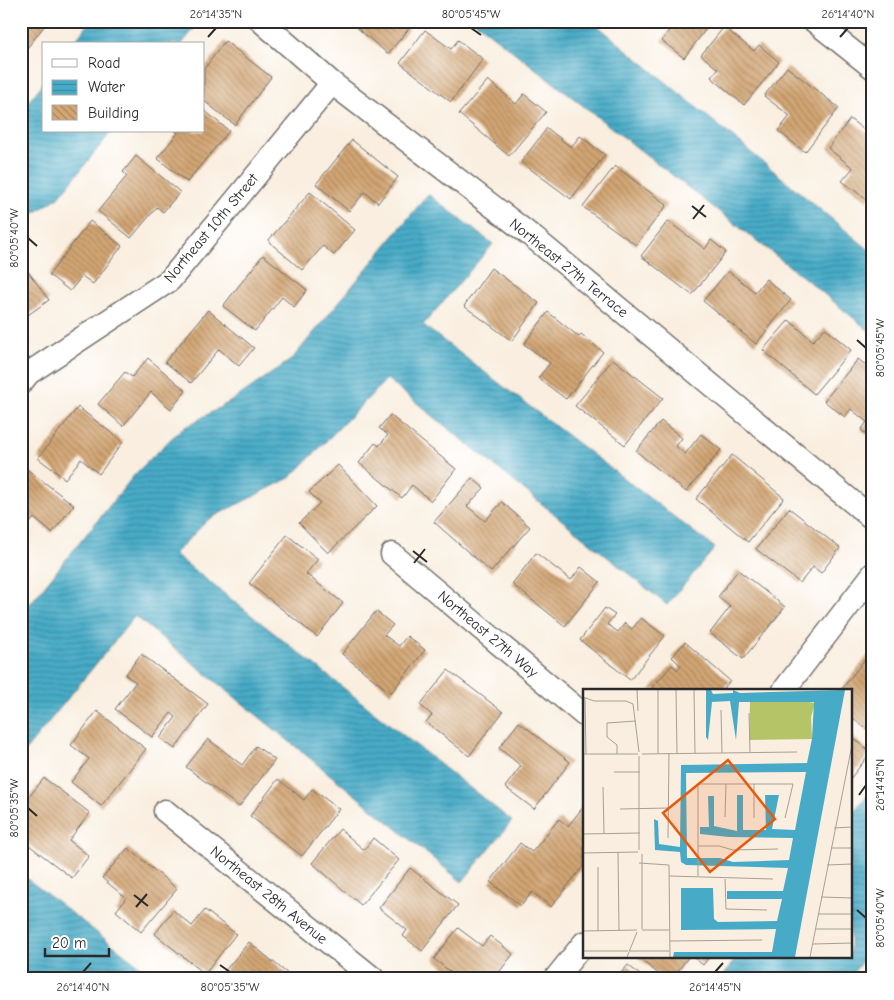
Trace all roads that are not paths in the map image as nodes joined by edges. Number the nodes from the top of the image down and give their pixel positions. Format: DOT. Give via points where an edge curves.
graph roads {
  1 [pos="261,21"];
  2 [pos="814,21"];
  3 [pos="873,68"];
  4 [pos="332,83"];
  5 [pos="21,383"];
  6 [pos="873,519"];
  7 [pos="392,554"];
  8 [pos="873,574"];
  9 [pos="785,689"];
  10 [pos="583,714"];
  11 [pos="165,811"];
  12 [pos="583,944"];
  13 [pos="374,979"];
  14 [pos="555,979"];
  1 -- 4 [label="street, Northeast 27th Terrace"];
  2 -- 3 [label="street"];
  4 -- 5 [label="street, Northeast 10th Street" via="170,280 29,373"];
  4 -- 6 [label="street, Northeast 27th Terrace" via="534,238"];
  7 -- 10 [label="street, Northeast 27th Way"];
  8 -- 9 [label="street"];
  11 -- 13 [label="street, Northeast 28th Avenue"];
  12 -- 14 [label="street"];
}
